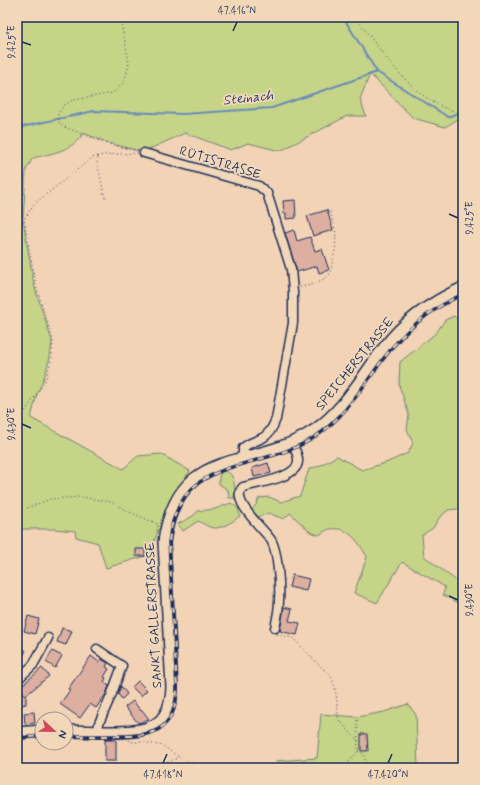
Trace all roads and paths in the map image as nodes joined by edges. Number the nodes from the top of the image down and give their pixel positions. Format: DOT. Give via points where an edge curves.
graph roads {
  1 [pos="120,17"];
  2 [pos="355,17"];
  3 [pos="463,113"];
  4 [pos="144,153"];
  5 [pos="98,157"];
  6 [pos="105,198"];
  7 [pos="330,212"];
  8 [pos="463,288"];
  9 [pos="294,292"];
  10 [pos="17,420"];
  11 [pos="292,443"];
  12 [pos="243,458"];
  13 [pos="27,508"];
  14 [pos="170,512"];
  15 [pos="157,531"];
  16 [pos="275,628"];
  17 [pos="48,638"];
  18 [pos="97,649"];
  19 [pos="17,680"];
  20 [pos="357,718"];
  21 [pos="74,731"];
  22 [pos="34,732"];
  23 [pos="98,732"];
  24 [pos="128,732"];
  25 [pos="17,734"];
  26 [pos="359,742"];
  27 [pos="358,751"];
  28 [pos="179,757"];
  29 [pos="157,768"];
  30 [pos="202,768"];
  31 [pos="344,768"];
  32 [pos="367,768"];
  1 -- 4 [label="path" via="129,62 124,82 113,93 73,100 64,105 58,114 59,122 62,126 86,136"];
  2 -- 3 [label="path" via="395,68 422,95 442,107"];
  4 -- 5 [label="path"];
  4 -- 9 [label="street, RÜTISTRASSE" via="263,189 267,193 291,269"];
  5 -- 6 [label="path"];
  5 -- 10 [label="path" via="92,158 33,205 24,220 36,286 54,340 46,378"];
  7 -- 9 [label="path" via="336,233 330,274"];
  8 -- 11 [label="main road, SPEICHERSTRASSE" via="425,309 401,328 334,415 316,430"];
  9 -- 12 [label="street, RÜTISTRASSE" via="293,323 276,419 268,434 243,448"];
  11 -- 12 [label="main road, SPEICHERSTRASSE"];
  11 -- 16 [label="street" via="298,460 293,472 243,487 240,492 249,513 269,536 274,546 279,601"];
  12 -- 14 [label="main road, SPEICHERSTRASSE" via="202,473 181,493"];
  13 -- 15 [label="path" via="51,499 82,497 112,502 158,524"];
  14 -- 24 [label="main road, SANKT GALLERSTRASSE" via="164,542 172,687 170,704 158,723 146,729"];
  16 -- 26 [label="path" via="275,634 293,638 323,670 328,671 332,677 337,700 338,719"];
  17 -- 19 [label="street" via="33,664"];
  18 -- 23 [label="street" via="122,666 99,723"];
  20 -- 26 [label="path"];
  21 -- 23 [label="main road, SANKT GALLERSTRASSE"];
  22 -- 25 [label="main road"];
  23 -- 24 [label="main road, SANKT GALLERSTRASSE"];
  24 -- 28 [label="path" via="130,742 163,746"];
  26 -- 27 [label="path"];
  27 -- 31 [label="path"];
  27 -- 32 [label="path" via="364,754"];
  28 -- 29 [label="path"];
  28 -- 30 [label="path"];
}
